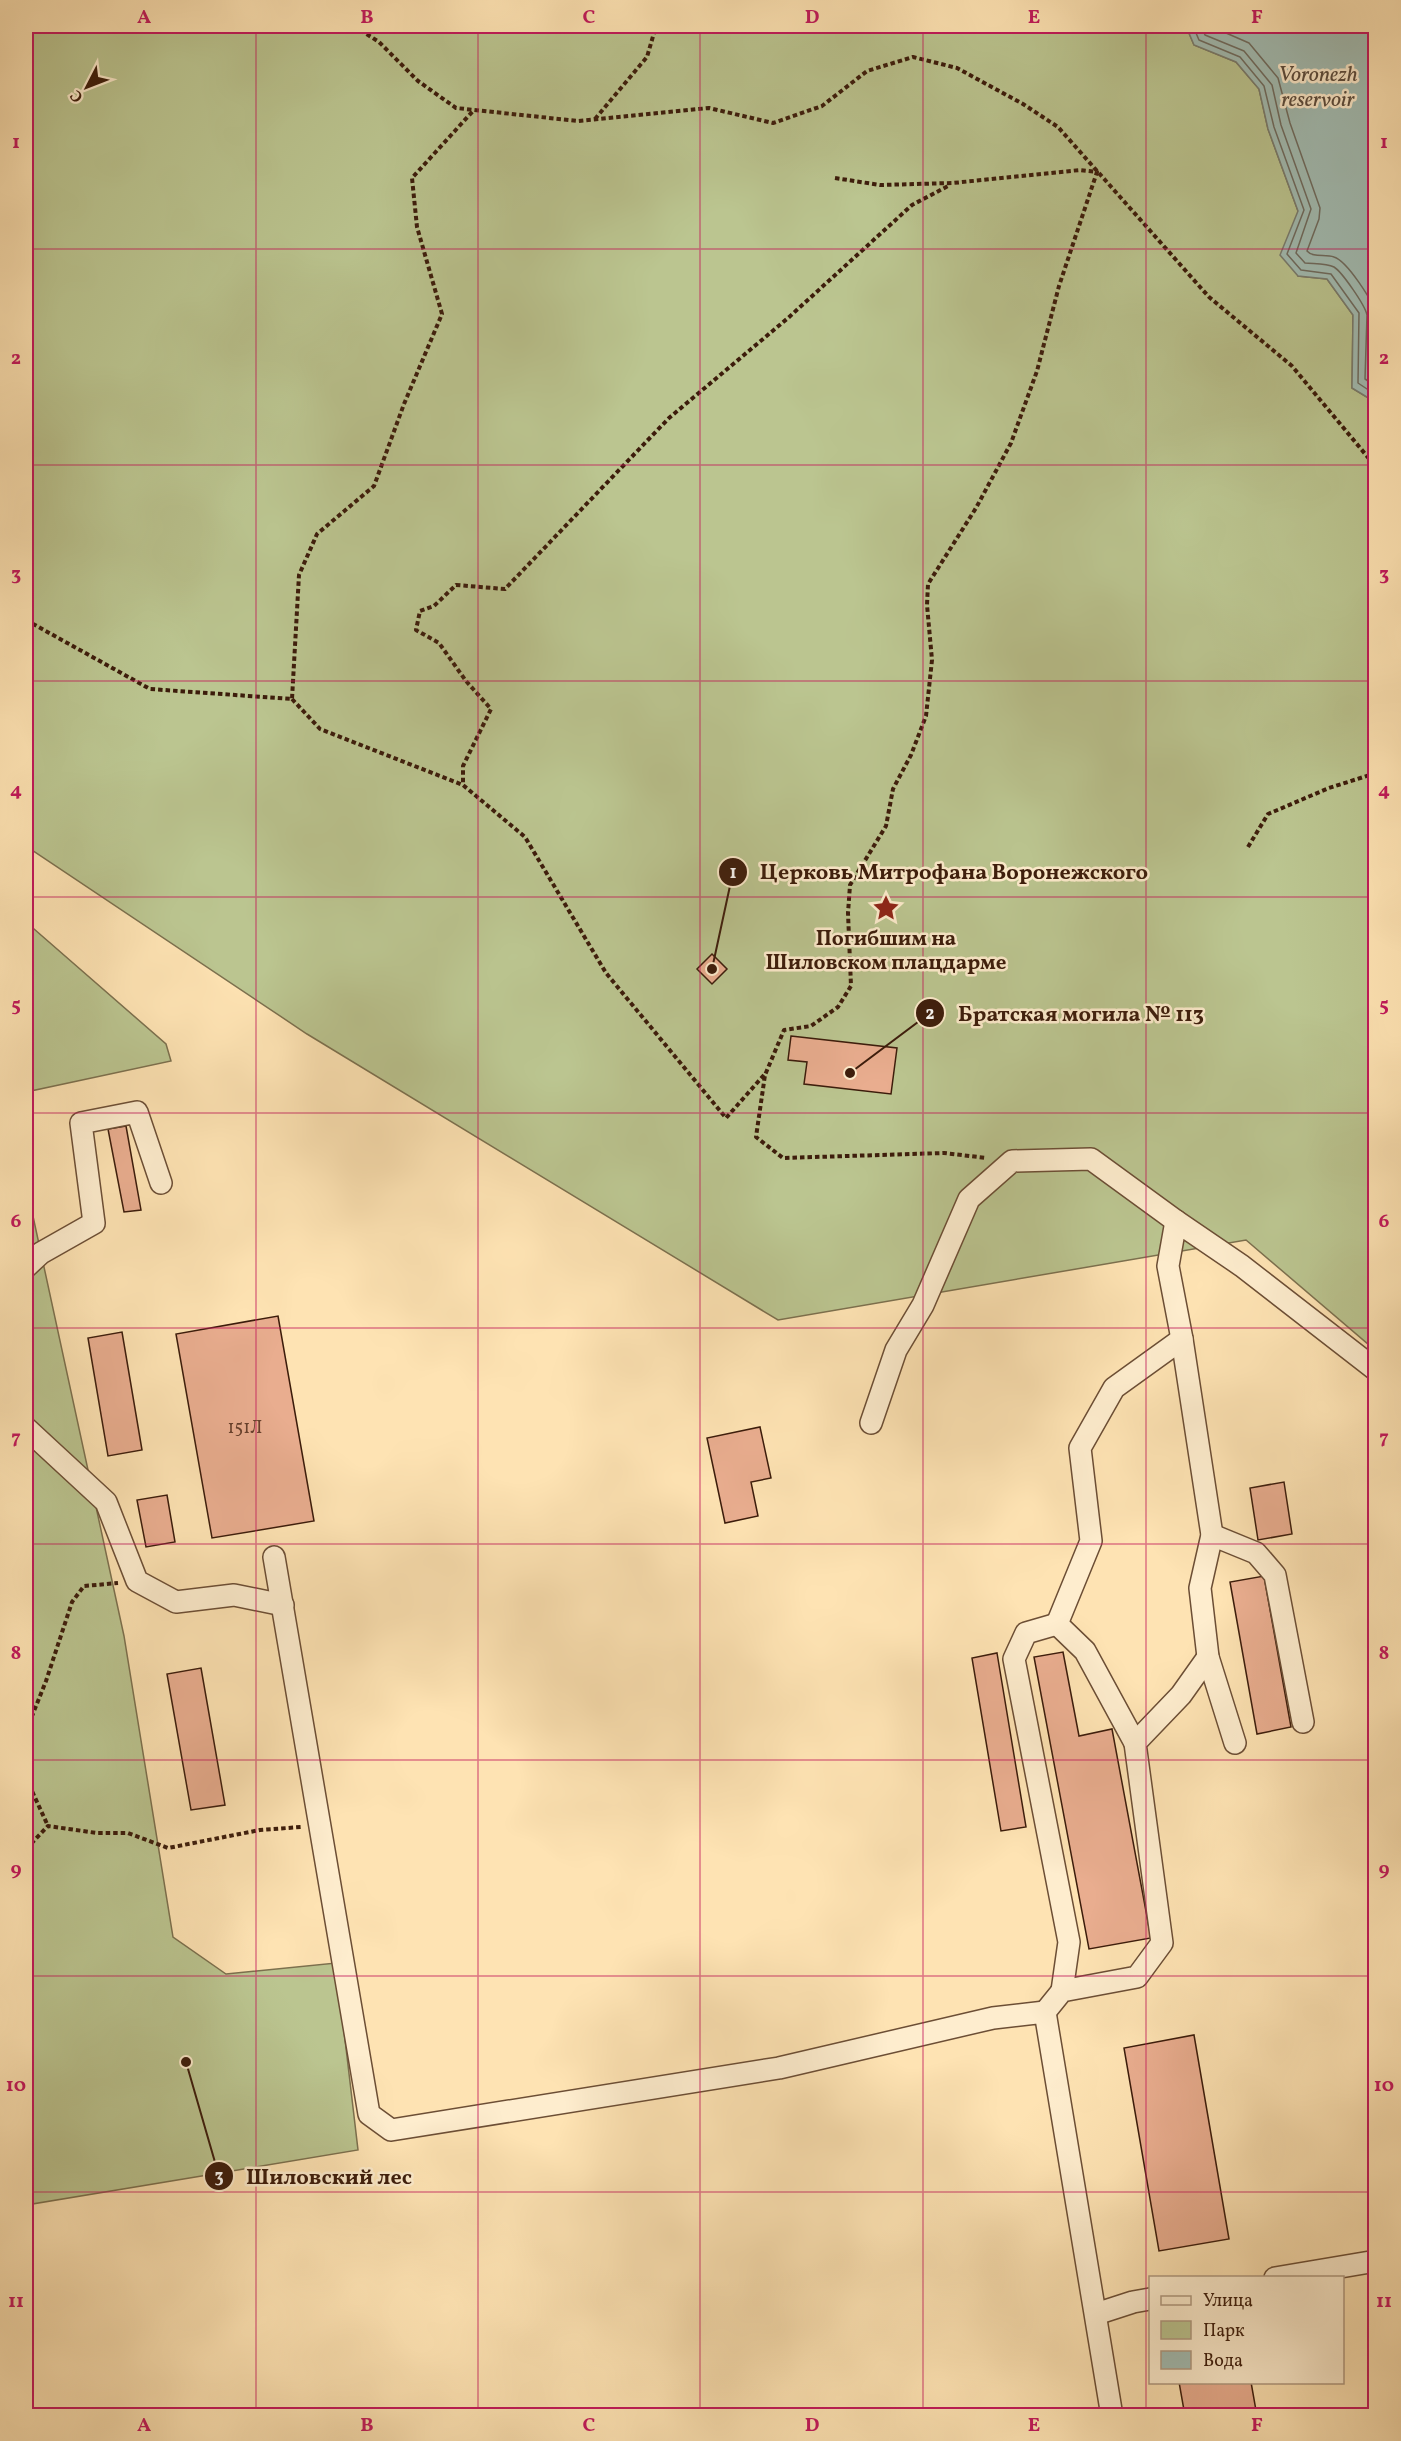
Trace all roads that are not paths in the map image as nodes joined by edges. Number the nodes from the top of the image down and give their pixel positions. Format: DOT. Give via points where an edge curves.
graph roads {
  1 [pos="161,1183"];
  2 [pos="1176,1221"];
  3 [pos="26,1267"];
  4 [pos="1182,1339"];
  5 [pos="1376,1370"];
  6 [pos="871,1423"];
  7 [pos="26,1428"];
  8 [pos="1212,1535"];
  9 [pos="274,1557"];
  10 [pos="283,1605"];
  11 [pos="1057,1624"];
  12 [pos="1208,1657"];
  13 [pos="1303,1722"];
  14 [pos="1135,1743"];
  15 [pos="1235,1743"];
  16 [pos="1062,1991"];
  17 [pos="1046,2012"];
  18 [pos="1376,2261"];
  19 [pos="1281,2276"];
  20 [pos="1149,2299"];
  21 [pos="1096,2314"];
  22 [pos="1112,2415"];
  1 -- 3 [label="lane" via="137,1112 81,1123 94,1223 41,1253"];
  2 -- 4 [label="lane" via="1168,1266"];
  2 -- 5 [label="lane" via="1242,1266"];
  2 -- 6 [label="lane" via="1091,1159 1012,1161 969,1199 923,1305 896,1350"];
  4 -- 8 [label="lane"];
  4 -- 11 [label="lane" via="1114,1388 1080,1448 1091,1541"];
  7 -- 10 [label="lane" via="106,1502 137,1581 176,1602 234,1595"];
  8 -- 12 [label="lane" via="1200,1588"];
  8 -- 13 [label="lane" via="1257,1553 1275,1575"];
  9 -- 10 [label="lane"];
  10 -- 17 [label="lane" via="369,2114 390,2130 779,2068 993,2018"];
  11 -- 14 [label="lane" via="1085,1652"];
  11 -- 16 [label="lane" via="1026,1633 1014,1659 1069,1942"];
  12 -- 14 [label="lane" via="1180,1695"];
  12 -- 15 [label="lane"];
  14 -- 16 [label="lane" via="1162,1943 1137,1977"];
  16 -- 17 [label="lane"];
  17 -- 21 [label="lane"];
  18 -- 19 [label="lane"];
  20 -- 21 [label="lane"];
  21 -- 22 [label="lane"];
}
